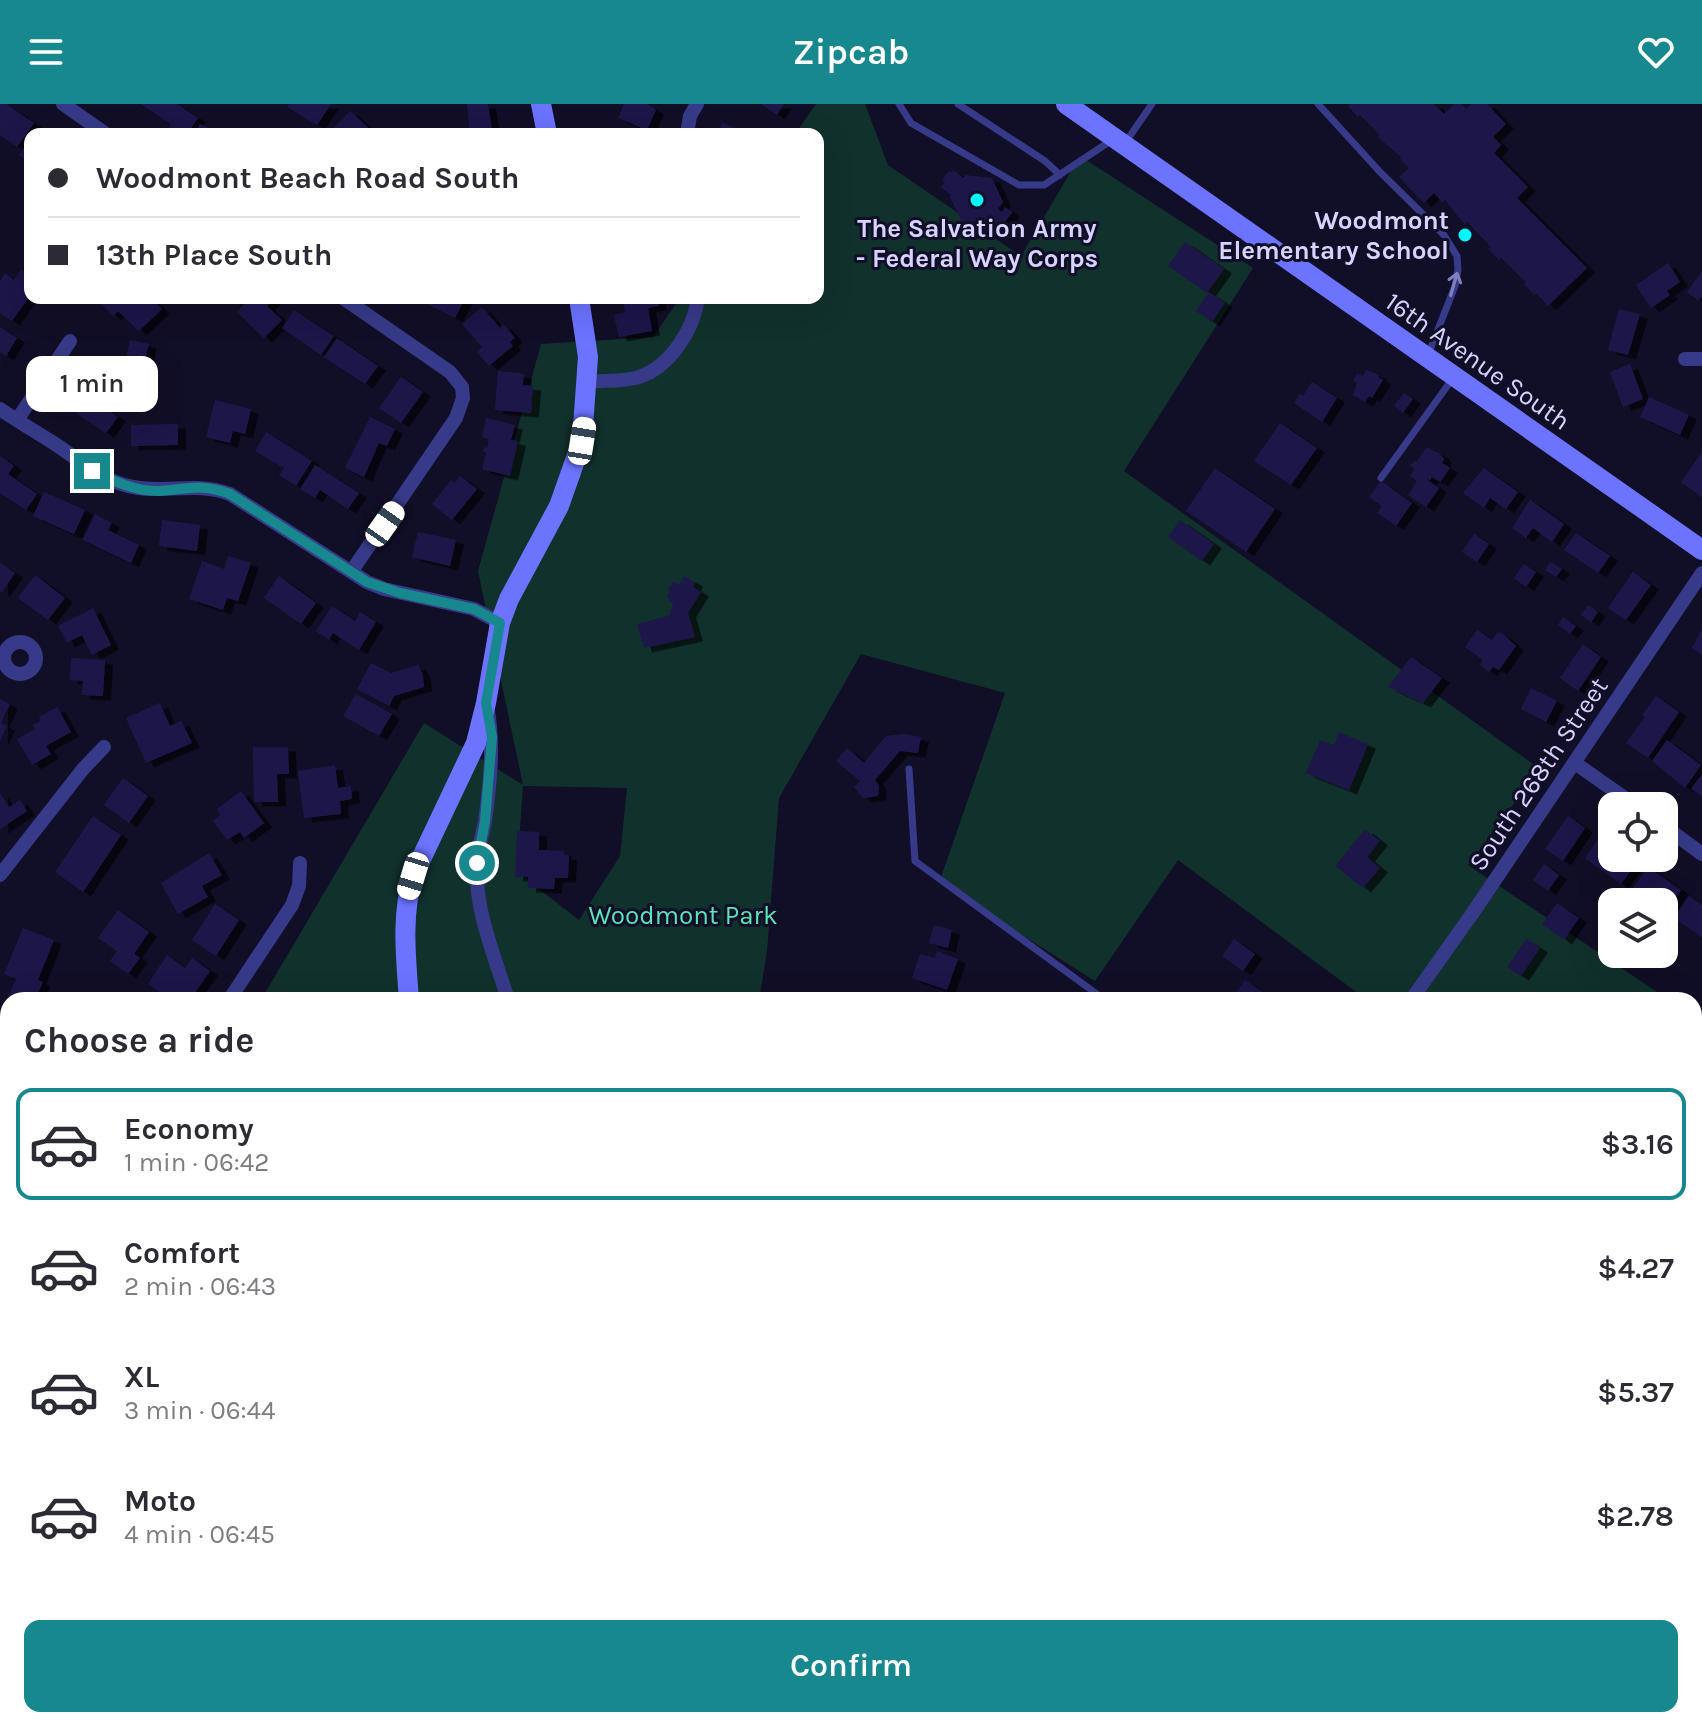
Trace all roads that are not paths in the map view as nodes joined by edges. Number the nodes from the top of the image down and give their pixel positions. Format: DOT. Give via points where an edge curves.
graph roads {
  1 [pos="63,104"];
  2 [pos="541,104"];
  3 [pos="697,104"];
  4 [pos="899,104"];
  5 [pos="958,104"];
  6 [pos="1066,104"];
  7 [pos="1152,104"];
  8 [pos="1318,104"];
  9 [pos="97,128"];
  10 [pos="546,128"];
  11 [pos="688,128"];
  12 [pos="1119,141"];
  13 [pos="1060,175"];
  14 [pos="352,304"];
  15 [pos="580,304"];
  16 [pos="697,304"];
  17 [pos="70,341"];
  18 [pos="1427,357"];
  19 [pos="1685,359"];
  20 [pos="1702,359"];
  21 [pos="1455,376"];
  22 [pos="588,382"];
  23 [pos="0,409"];
  24 [pos="17,420"];
  25 [pos="1381,478"];
  26 [pos="1702,550"];
  27 [pos="351,572"];
  28 [pos="1702,573"];
  29 [pos="500,623"];
  30 [pos="486,703"];
  31 [pos="104,747"];
  32 [pos="1575,763"];
  33 [pos="909,769"];
  34 [pos="1616,792"];
  35 [pos="1678,836"];
  36 [pos="1702,854"];
  37 [pos="300,863"];
  38 [pos="0,875"];
  39 [pos="234,992"];
  40 [pos="409,992"];
  41 [pos="506,992"];
  42 [pos="1094,992"];
  43 [pos="1417,992"];
  1 -- 9 [label="street"];
  2 -- 10 [label="main road"];
  3 -- 11 [label="street"];
  4 -- 13 [label="lane" via="911,123 1019,185 1044,185"];
  5 -- 13 [label="lane"];
  6 -- 12 [label="main road, 16th Avenue South"];
  7 -- 12 [label="lane"];
  18 -- 8 [label="lane, one-way" via="1455,286 1457,256 1444,235"];
  12 -- 13 [label="lane"];
  12 -- 18 [label="main road, 16th Avenue South"];
  14 -- 27 [label="street" via="458,379 463,398 456,418"];
  15 -- 22 [label="main road"];
  16 -- 22 [label="street" via="685,335 663,363 638,377"];
  17 -- 24 [label="street"];
  18 -- 21 [label="main road, 16th Avenue South"];
  19 -- 20 [label="street"];
  21 -- 25 [label="lane"];
  21 -- 26 [label="main road, 16th Avenue South"];
  22 -- 29 [label="main road" via="574,468"];
  23 -- 24 [label="street"];
  24 -- 27 [label="street" via="92,471 121,484 158,491 196,486 230,494"];
  27 -- 29 [label="street" via="384,589 474,609"];
  28 -- 32 [label="street, South 268th Street"];
  29 -- 30 [label="main road"];
  30 -- 40 [label="main road" via="476,743 408,894"];
  30 -- 41 [label="street" via="492,752 477,863 481,912"];
  31 -- 38 [label="street"];
  32 -- 34 [label="street"];
  32 -- 43 [label="street, South 268th Street"];
  33 -- 42 [label="lane" via="915,861"];
  35 -- 36 [label="street"];
  37 -- 39 [label="street" via="292,905"];
}
